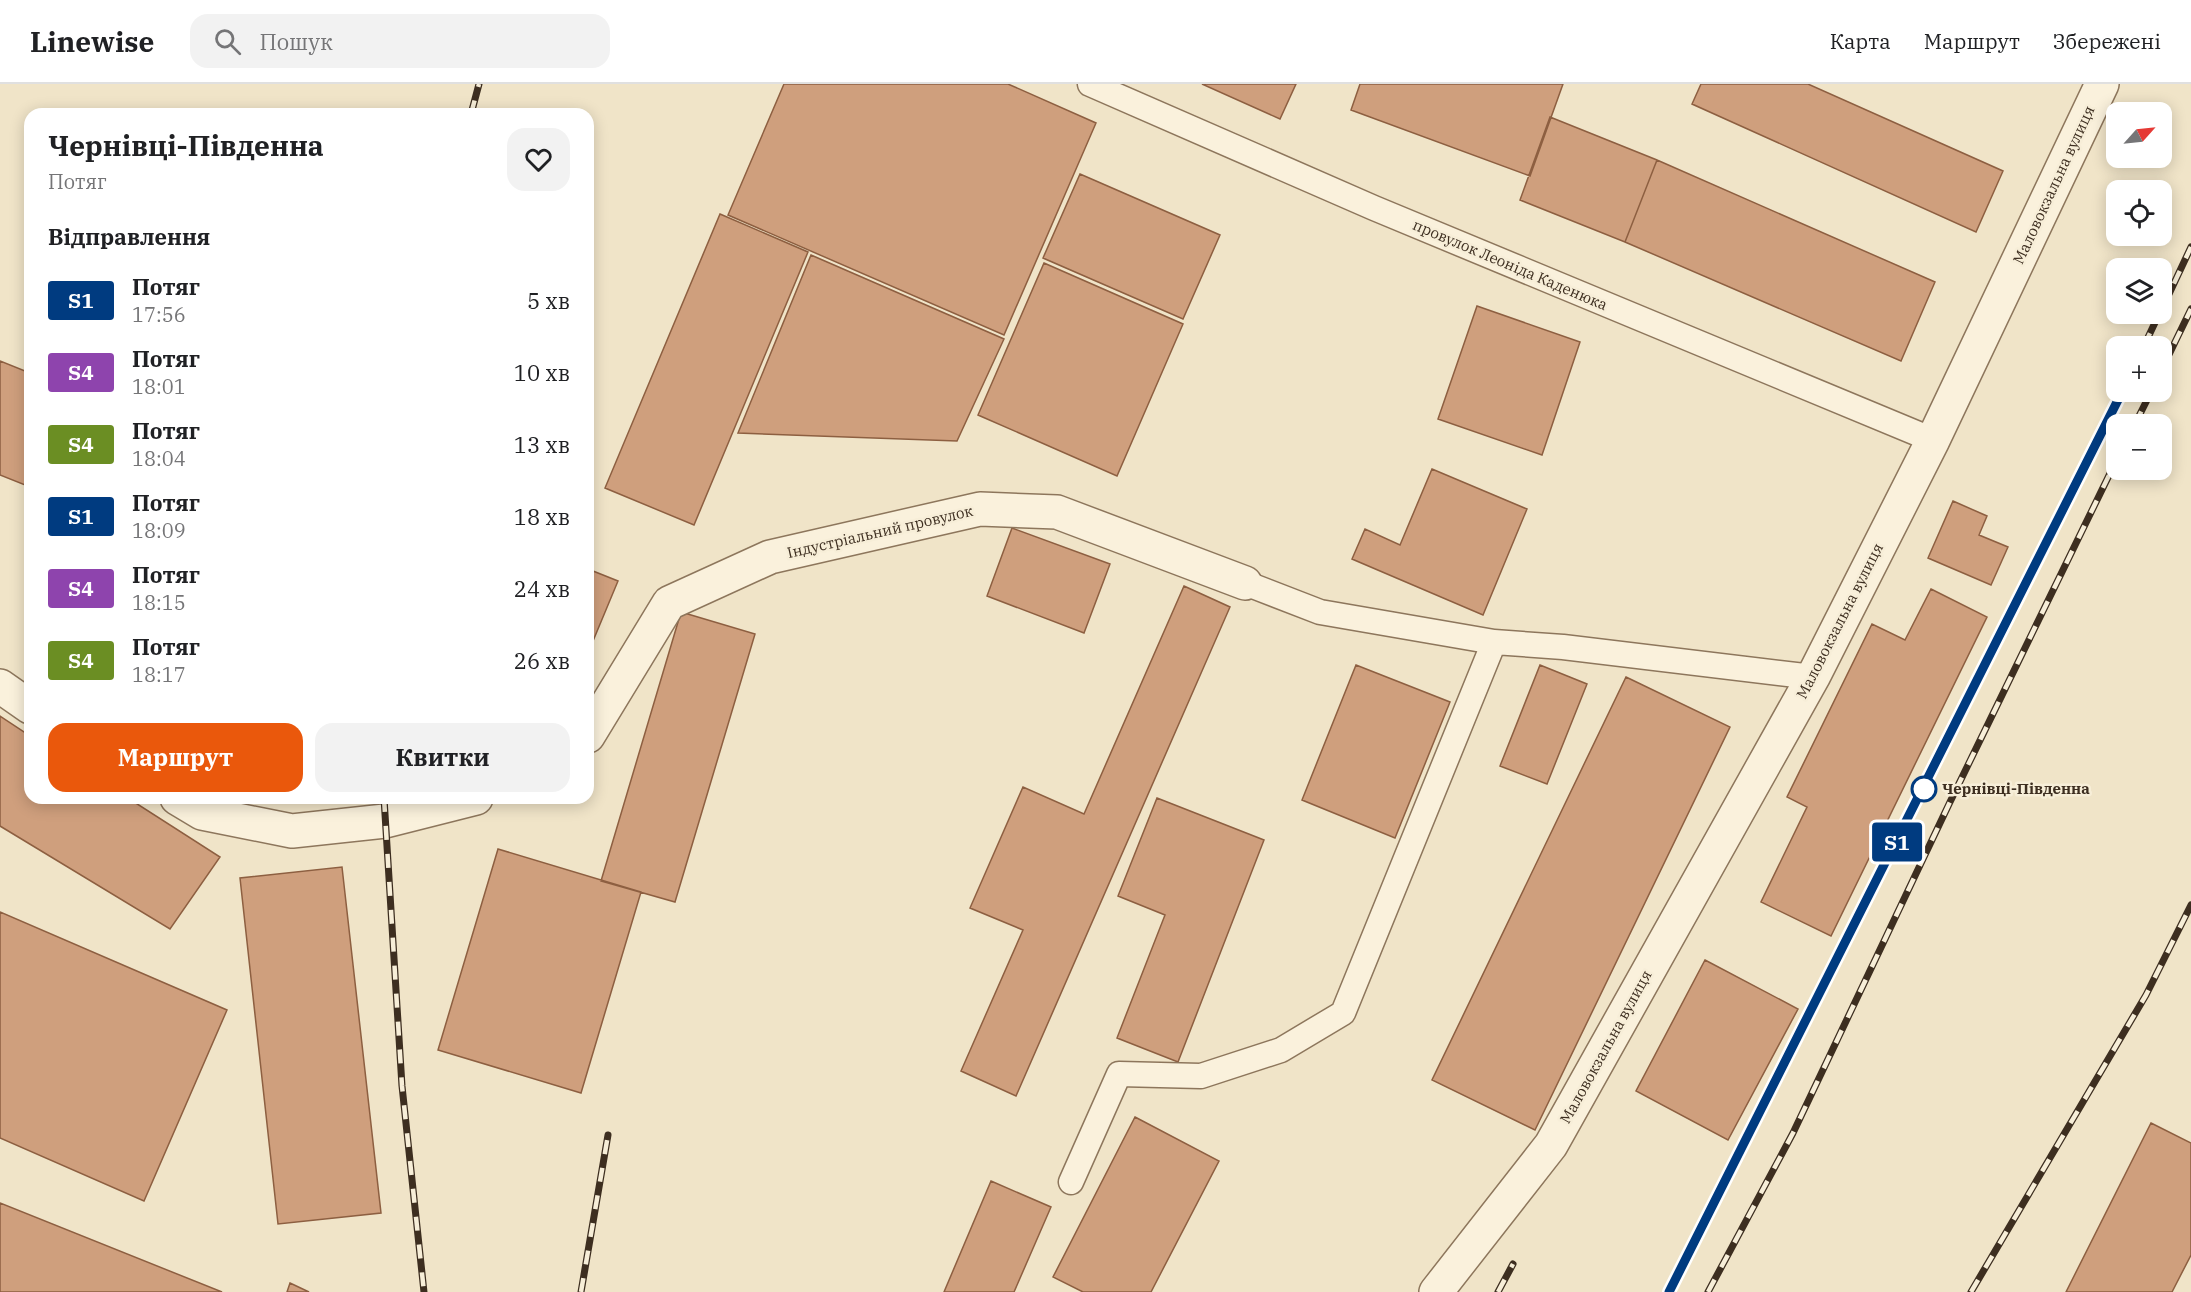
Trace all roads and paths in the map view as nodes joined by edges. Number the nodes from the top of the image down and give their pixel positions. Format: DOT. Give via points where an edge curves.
graph roads {
  1 [pos="1090,84"];
  2 [pos="2102,84"];
  3 [pos="1933,440"];
  4 [pos="1245,583"];
  5 [pos="1494,642"];
  6 [pos="1813,677"];
  7 [pos="0,686"];
  8 [pos="24,703"];
  9 [pos="594,726"];
  10 [pos="187,804"];
  11 [pos="452,804"];
  12 [pos="1071,1182"];
  13 [pos="1437,1292"];
  1 -- 3 [label="lane, провулок Леоніда Каденюка" via="1374,208"];
  2 -- 3 [label="street, Маловокзальна вулиця"];
  3 -- 6 [label="street, Маловокзальна вулиця"];
  4 -- 5 [label="lane" via="1320,612"];
  4 -- 9 [label="street, Індустріальний провулок" via="1057,512 980,509 770,557 669,603"];
  5 -- 6 [label="lane"];
  5 -- 12 [label="lane" via="1343,1013 1281,1050 1201,1076 1119,1074"];
  6 -- 13 [label="street, Маловокзальна вулиця" via="1551,1145"];
  7 -- 8 [label="street"];
  10 -- 11 [label="street" via="202,813 292,831 385,821"];
}
